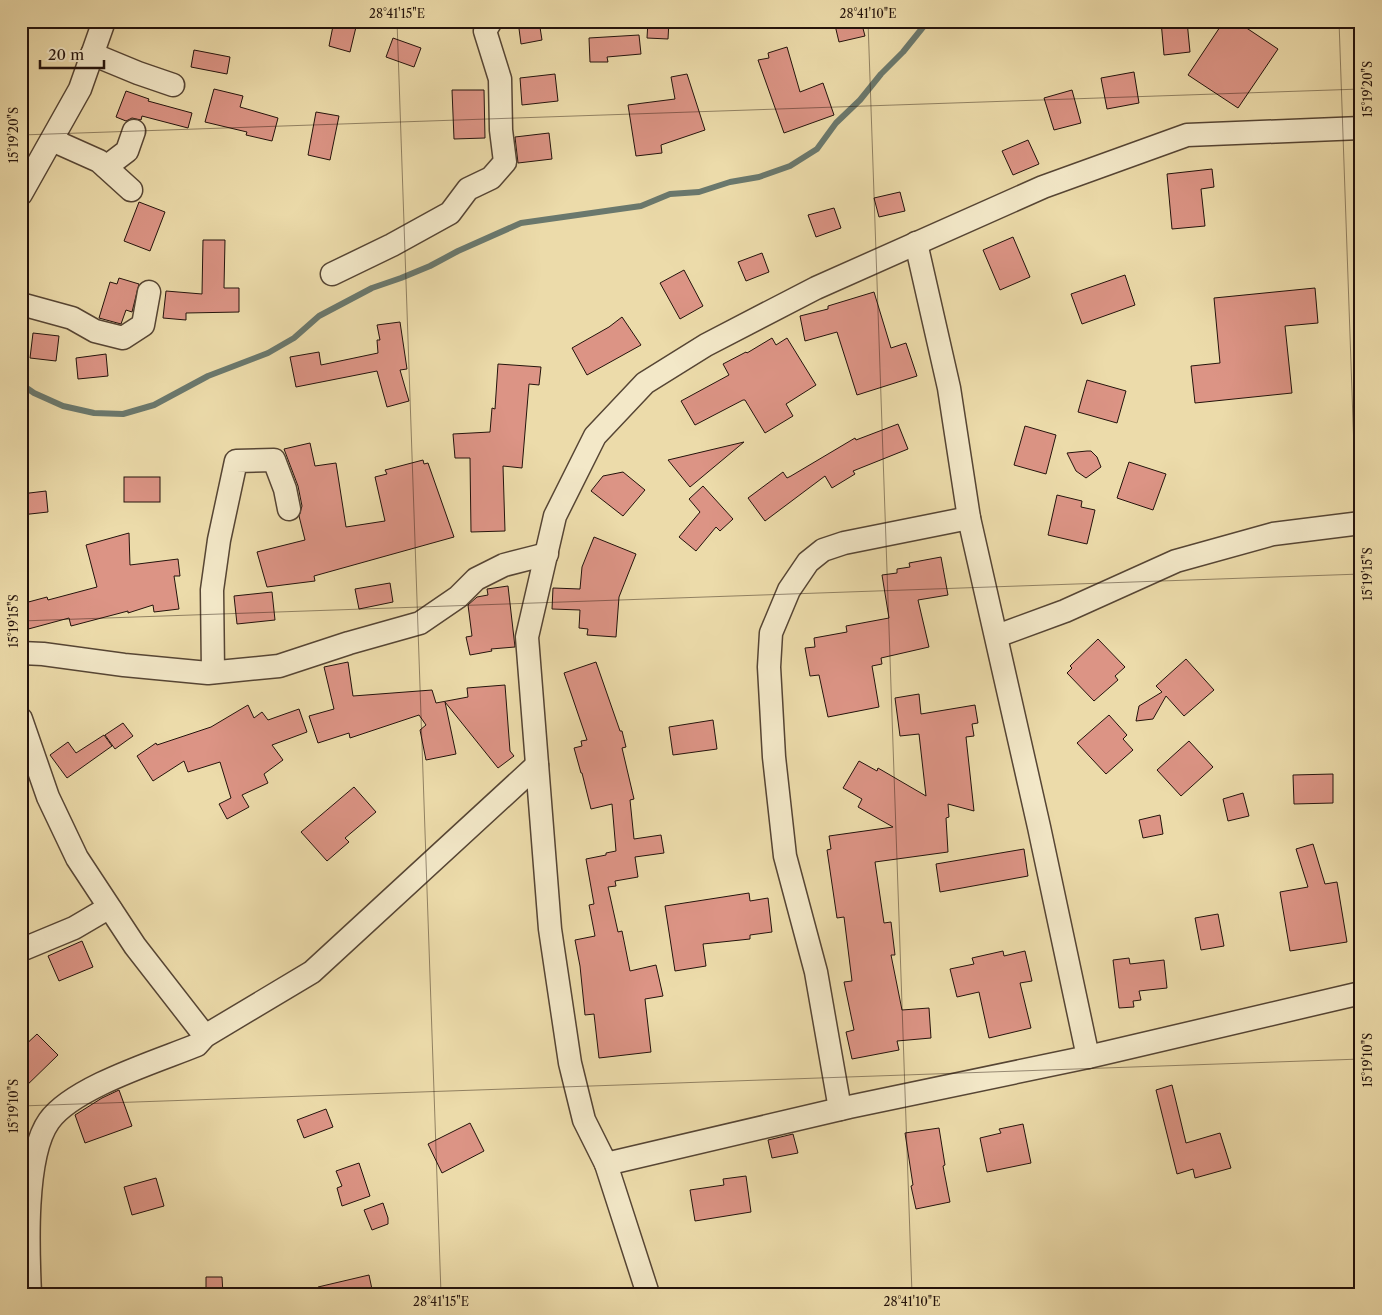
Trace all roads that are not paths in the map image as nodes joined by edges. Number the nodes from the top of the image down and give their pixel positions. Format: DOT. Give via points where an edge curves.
graph roads {
  1 [pos="104,21"];
  2 [pos="485,24"];
  3 [pos="92,54"];
  4 [pos="173,85"];
  5 [pos="1361,128"];
  6 [pos="134,131"];
  7 [pos="52,140"];
  8 [pos="106,167"];
  9 [pos="131,190"];
  10 [pos="21,194"];
  11 [pos="916,243"];
  12 [pos="332,274"];
  13 [pos="149,292"];
  14 [pos="21,304"];
  15 [pos="289,508"];
  16 [pos="969,518"];
  17 [pos="1361,523"];
  18 [pos="547,554"];
  19 [pos="997,636"];
  20 [pos="21,653"];
  21 [pos="213,672"];
  22 [pos="21,719"];
  23 [pos="536,765"];
  24 [pos="111,910"];
  25 [pos="21,950"];
  26 [pos="1361,993"];
  27 [pos="205,1036"];
  28 [pos="1088,1057"];
  29 [pos="840,1109"];
  30 [pos="606,1164"];
  31 [pos="30,1294"];
  32 [pos="648,1294"];
  1 -- 3 [label="street"];
  2 -- 12 [label="street" via="500,79 505,162 491,178 468,190 450,213"];
  3 -- 4 [label="street"];
  3 -- 7 [label="street" via="80,89"];
  5 -- 11 [label="street" via="1187,135 1043,186"];
  6 -- 8 [label="street" via="127,151"];
  7 -- 8 [label="street"];
  7 -- 10 [label="street"];
  8 -- 9 [label="street"];
  11 -- 16 [label="street" via="949,388"];
  11 -- 18 [label="street" via="816,288 706,345 645,383 595,436 555,516"];
  13 -- 14 [label="street" via="143,325 123,338 95,332 72,318"];
  15 -- 21 [label="street" via="274,460 236,461 212,590"];
  16 -- 19 [label="street"];
  16 -- 29 [label="street" via="823,550 808,562 789,590 771,632 769,667 774,757 785,856 816,972"];
  17 -- 19 [label="street" via="1273,534 1176,561 1065,611"];
  18 -- 21 [label="street" via="504,565 476,579 458,597 420,624 279,666"];
  18 -- 23 [label="street" via="527,637"];
  19 -- 28 [label="street"];
  20 -- 21 [label="street"];
  22 -- 24 [label="street" via="48,797 77,858"];
  23 -- 27 [label="street" via="312,972"];
  23 -- 30 [label="street" via="550,929 570,1064 584,1120"];
  24 -- 25 [label="street"];
  24 -- 27 [label="street"];
  26 -- 28 [label="street"];
  27 -- 31 [label="street" via="197,1045 90,1089 64,1106 49,1121 34,1157"];
  28 -- 29 [label="street"];
  29 -- 30 [label="street"];
  30 -- 32 [label="street"];
}
